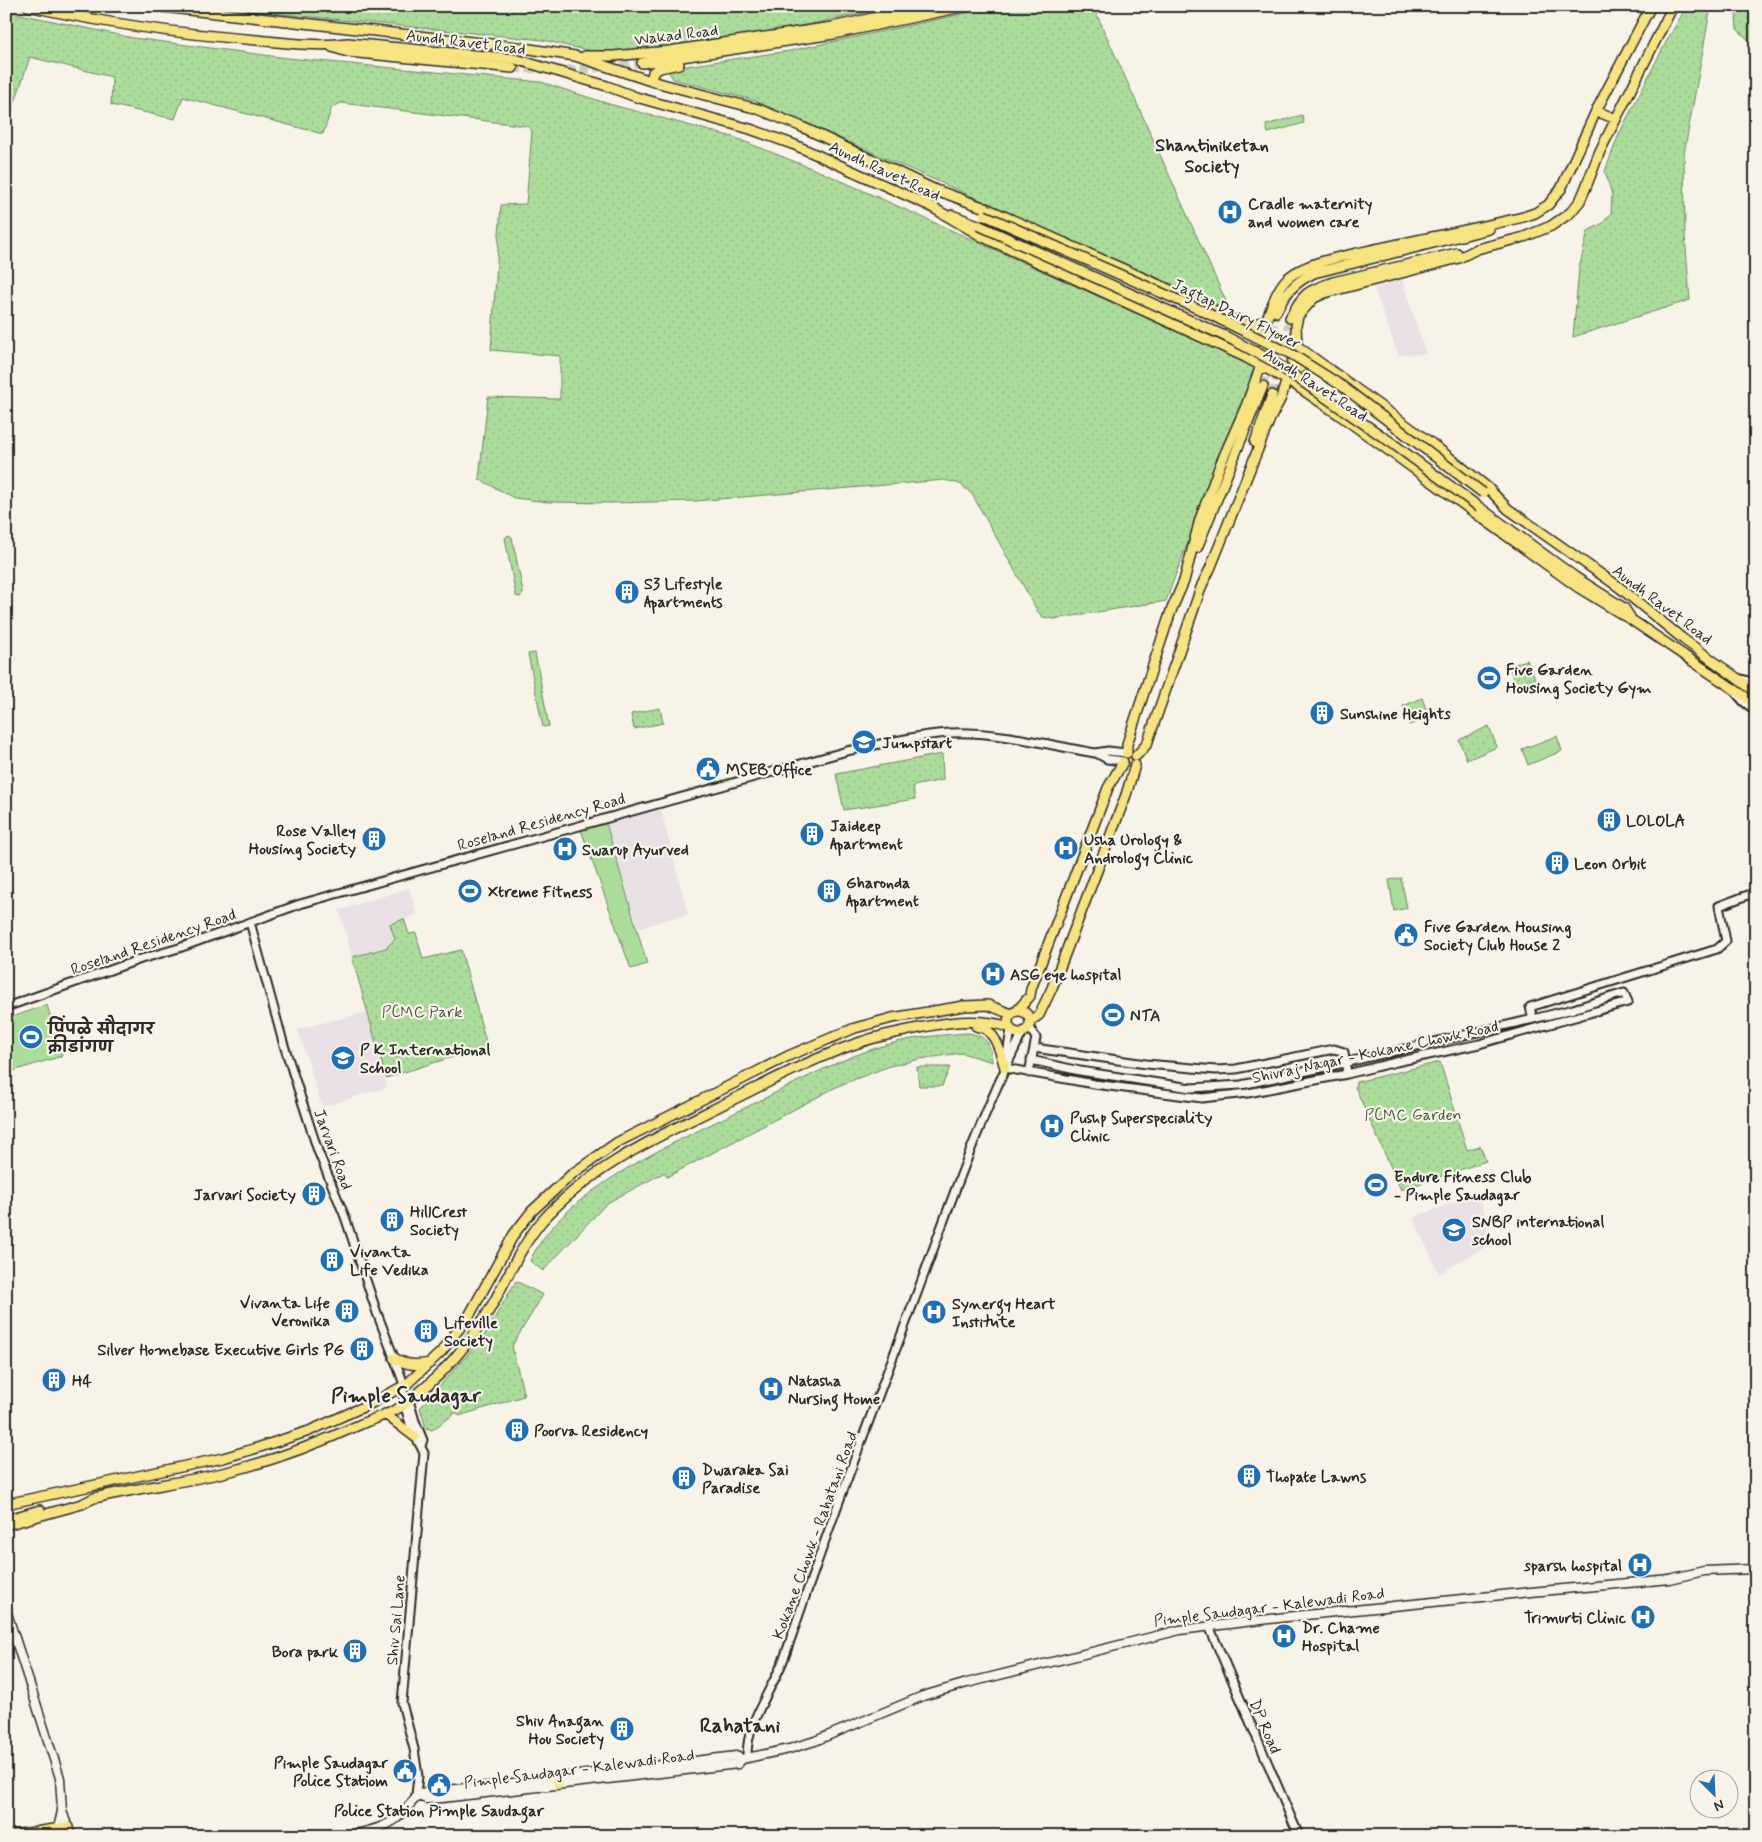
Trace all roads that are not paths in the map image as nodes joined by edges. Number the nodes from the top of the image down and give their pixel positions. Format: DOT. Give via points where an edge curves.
graph roads {
  1 [pos="28,6"];
  2 [pos="153,6"];
  3 [pos="928,6"];
  4 [pos="967,6"];
  5 [pos="1651,6"];
  6 [pos="1673,6"];
  7 [pos="834,34"];
  8 [pos="327,46"];
  9 [pos="575,56"];
  10 [pos="642,63"];
  11 [pos="513,68"];
  12 [pos="650,81"];
  13 [pos="1596,110"];
  14 [pos="1616,119"];
  15 [pos="939,192"];
  16 [pos="930,206"];
  17 [pos="1507,221"];
  18 [pos="1476,249"];
  19 [pos="1270,316"];
  20 [pos="1290,318"];
  21 [pos="1247,325"];
  22 [pos="1266,332"];
  23 [pos="1297,346"];
  24 [pos="1308,354"];
  25 [pos="1261,365"];
  26 [pos="1289,381"];
  27 [pos="1263,386"];
  28 [pos="1277,397"];
  29 [pos="1499,501"];
  30 [pos="1483,514"];
  31 [pos="1210,569"];
  32 [pos="1184,581"];
  33 [pos="1730,687"];
  34 [pos="1754,688"];
  35 [pos="1756,704"];
  36 [pos="1756,711"];
  37 [pos="1129,761"];
  38 [pos="1756,892"];
  39 [pos="250,922"];
  40 [pos="6,1007"];
  41 [pos="1573,1009"];
  42 [pos="1014,1012"];
  43 [pos="1575,1018"];
  44 [pos="1532,1019"];
  45 [pos="965,1021"];
  46 [pos="1027,1027"];
  47 [pos="1010,1028"];
  48 [pos="1034,1048"];
  49 [pos="1031,1060"];
  50 [pos="1345,1063"];
  51 [pos="1005,1068"];
  52 [pos="1029,1073"];
  53 [pos="1347,1074"];
  54 [pos="394,1358"];
  55 [pos="430,1363"];
  56 [pos="404,1384"];
  57 [pos="407,1402"];
  58 [pos="385,1414"];
  59 [pos="415,1437"];
  60 [pos="422,1446"];
  61 [pos="91,1485"];
  62 [pos="6,1498"];
  63 [pos="94,1498"];
  64 [pos="6,1504"];
  65 [pos="6,1520"];
  66 [pos="6,1525"];
  67 [pos="1756,1568"];
  68 [pos="6,1610"];
  69 [pos="1209,1626"];
  70 [pos="745,1758"];
  71 [pos="416,1796"];
  72 [pos="62,1811"];
  73 [pos="58,1832"];
  74 [pos="69,1832"];
  75 [pos="8,1836"];
  76 [pos="349,1836"];
  77 [pos="1299,1836"];
  1 -- 8 [label="main road, Aundh Ravet Road" via="139,27"];
  2 -- 9 [label="main road, Aundh Ravet Road"];
  3 -- 9 [label="main road, Wakad Road" via="832,26 668,51"];
  4 -- 7 [label="main road"];
  5 -- 13 [label="main road"];
  6 -- 14 [label="main road"];
  7 -- 10 [label="main road"];
  7 -- 12 [label="main road" via="800,46 671,65 653,72"];
  8 -- 11 [label="main road" via="348,52"];
  8 -- 16 [label="main road, Aundh Ravet Road" via="348,44 515,59 750,129 795,145"];
  9 -- 12 [label="main road, Aundh Ravet Road"];
  12 -- 15 [label="main road, Aundh Ravet Road" via="758,110 800,126"];
  13 -- 14 [label="main road"];
  13 -- 17 [label="main road" via="1558,194 1535,213"];
  14 -- 18 [label="main road" via="1580,201 1570,213 1551,226 1524,237"];
  15 -- 21 [label="main road" via="988,209"];
  15 -- 29 [label="main road, Jagtap Dairy Flyover, bridge" via="1293,355 1342,386 1483,493"];
  16 -- 25 [label="main road, Aundh Ravet Road" via="983,237"];
  16 -- 30 [label="main road, Jagtap Dairy Flyover, bridge" via="1271,360 1376,432"];
  17 -- 19 [label="main road" via="1488,230 1314,273 1291,287"];
  17 -- 19 [label="main road" via="1315,264 1290,276 1283,284 1273,301"];
  18 -- 20 [label="main road" via="1315,289 1298,302"];
  18 -- 23 [label="main road" via="1459,258 1314,298 1298,316"];
  19 -- 21 [label="main road"];
  19 -- 22 [label="main road"];
  21 -- 22 [label="main road"];
  22 -- 23 [label="main road"];
  22 -- 25 [label="main road"];
  23 -- 24 [label="main road"];
  23 -- 26 [label="main road"];
  24 -- 26 [label="main road"];
  24 -- 29 [label="main road" via="1487,486"];
  25 -- 26 [label="main road, Aundh Ravet Road"];
  25 -- 32 [label="main road" via="1200,519"];
  26 -- 28 [label="main road"];
  26 -- 30 [label="main road, Aundh Ravet Road"];
  27 -- 32 [label="main road"];
  28 -- 31 [label="main road"];
  28 -- 31 [label="main road" via="1219,533"];
  29 -- 34 [label="main road, Aundh Ravet Road"];
  30 -- 33 [label="main road, Aundh Ravet Road" via="1579,588"];
  31 -- 37 [label="main road" via="1147,744"];
  32 -- 37 [label="main road" via="1171,611 1128,744"];
  33 -- 35 [label="main road, Aundh Ravet Road"];
  33 -- 36 [label="street"];
  37 -- 39 [label="street, Roseland Residency Road" via="999,737 950,733 917,737 847,751 402,874"];
  37 -- 42 [label="main road" via="1108,788 1030,996"];
  37 -- 46 [label="main road" via="1052,988 1039,1015"];
  38 -- 44 [label="street" via="1719,906 1726,941 1717,949 1530,1006"];
  39 -- 40 [label="street, Roseland Residency Road"];
  39 -- 54 [label="street, Jarvari Road" via="283,1042 318,1151 345,1217"];
  41 -- 43 [label="street"];
  41 -- 43 [label="street, Shivraj Nagar - Kokane Chowk Road" via="1624,993 1628,1002"];
  41 -- 44 [label="street, Shivraj Nagar - Kokane Chowk Road"];
  42 -- 46 [label="main road" via="1026,1014"];
  42 -- 47 [label="main road" via="1008,1021"];
  42 -- 55 [label="main road" via="988,1005 964,1006 855,1028 788,1056 618,1142 572,1174 532,1211 514,1234 469,1316"];
  43 -- 53 [label="street, Shivraj Nagar - Kokane Chowk Road"];
  44 -- 50 [label="street, Shivraj Nagar - Kokane Chowk Road"];
  45 -- 47 [label="main road" via="996,1023"];
  45 -- 51 [label="main road" via="987,1030 998,1044"];
  45 -- 57 [label="main road" via="895,1032 817,1059 656,1138 601,1170 543,1221 526,1242 467,1344"];
  46 -- 47 [label="main road" via="1016,1033"];
  46 -- 48 [label="street" via="1036,1038"];
  46 -- 51 [label="street, Kokane Chowk - Rahatani Road"];
  47 -- 51 [label="street"];
  48 -- 49 [label="street"];
  48 -- 50 [label="street, Shivraj Nagar - Kokane Chowk Road" via="1216,1070 1236,1069 1334,1049 1344,1052"];
  49 -- 50 [label="street, Shivraj Nagar - Kokane Chowk Road" via="1191,1088 1241,1085"];
  49 -- 52 [label="street"];
  50 -- 53 [label="street"];
  51 -- 52 [label="street, Shivraj Nagar - Kokane Chowk Road"];
  51 -- 70 [label="street, Kokane Chowk - Rahatani Road" via="987,1107 874,1406 784,1660 750,1728"];
  52 -- 53 [label="street, Shivraj Nagar - Kokane Chowk Road" via="1202,1098 1248,1093"];
  54 -- 55 [label="main road" via="410,1365"];
  54 -- 56 [label="street, Jarvari Road"];
  55 -- 56 [label="main road"];
  56 -- 57 [label="street, Jarvari Road"];
  56 -- 61 [label="main road" via="343,1416 257,1448 224,1458"];
  57 -- 58 [label="main road"];
  57 -- 59 [label="street"];
  57 -- 60 [label="street, Shiv Sai Lane" via="423,1440"];
  58 -- 59 [label="main road"];
  58 -- 63 [label="main road" via="262,1462"];
  59 -- 60 [label="street"];
  60 -- 71 [label="street, Shiv Sai Lane" via="424,1456 402,1702 414,1749 418,1776"];
  61 -- 62 [label="main road" via="80,1482"];
  61 -- 64 [label="main road"];
  63 -- 65 [label="main road"];
  63 -- 66 [label="main road"];
  67 -- 69 [label="main road, Pimple Saudagar - Kalewadi Road"];
  68 -- 72 [label="main road" via="60,1778"];
  69 -- 70 [label="main road, Pimple Saudagar - Kalewadi Road" via="1151,1635 968,1683 924,1696 815,1741"];
  69 -- 77 [label="street, DP Road"];
  70 -- 71 [label="main road, Pimple Saudagar - Kalewadi Road" via="736,1756 558,1781 426,1792"];
  71 -- 76 [label="main road" via="405,1811 388,1824"];
  72 -- 73 [label="main road"];
  72 -- 74 [label="main road"];
  73 -- 74 [label="main road"];
  73 -- 75 [label="main road"];
}
